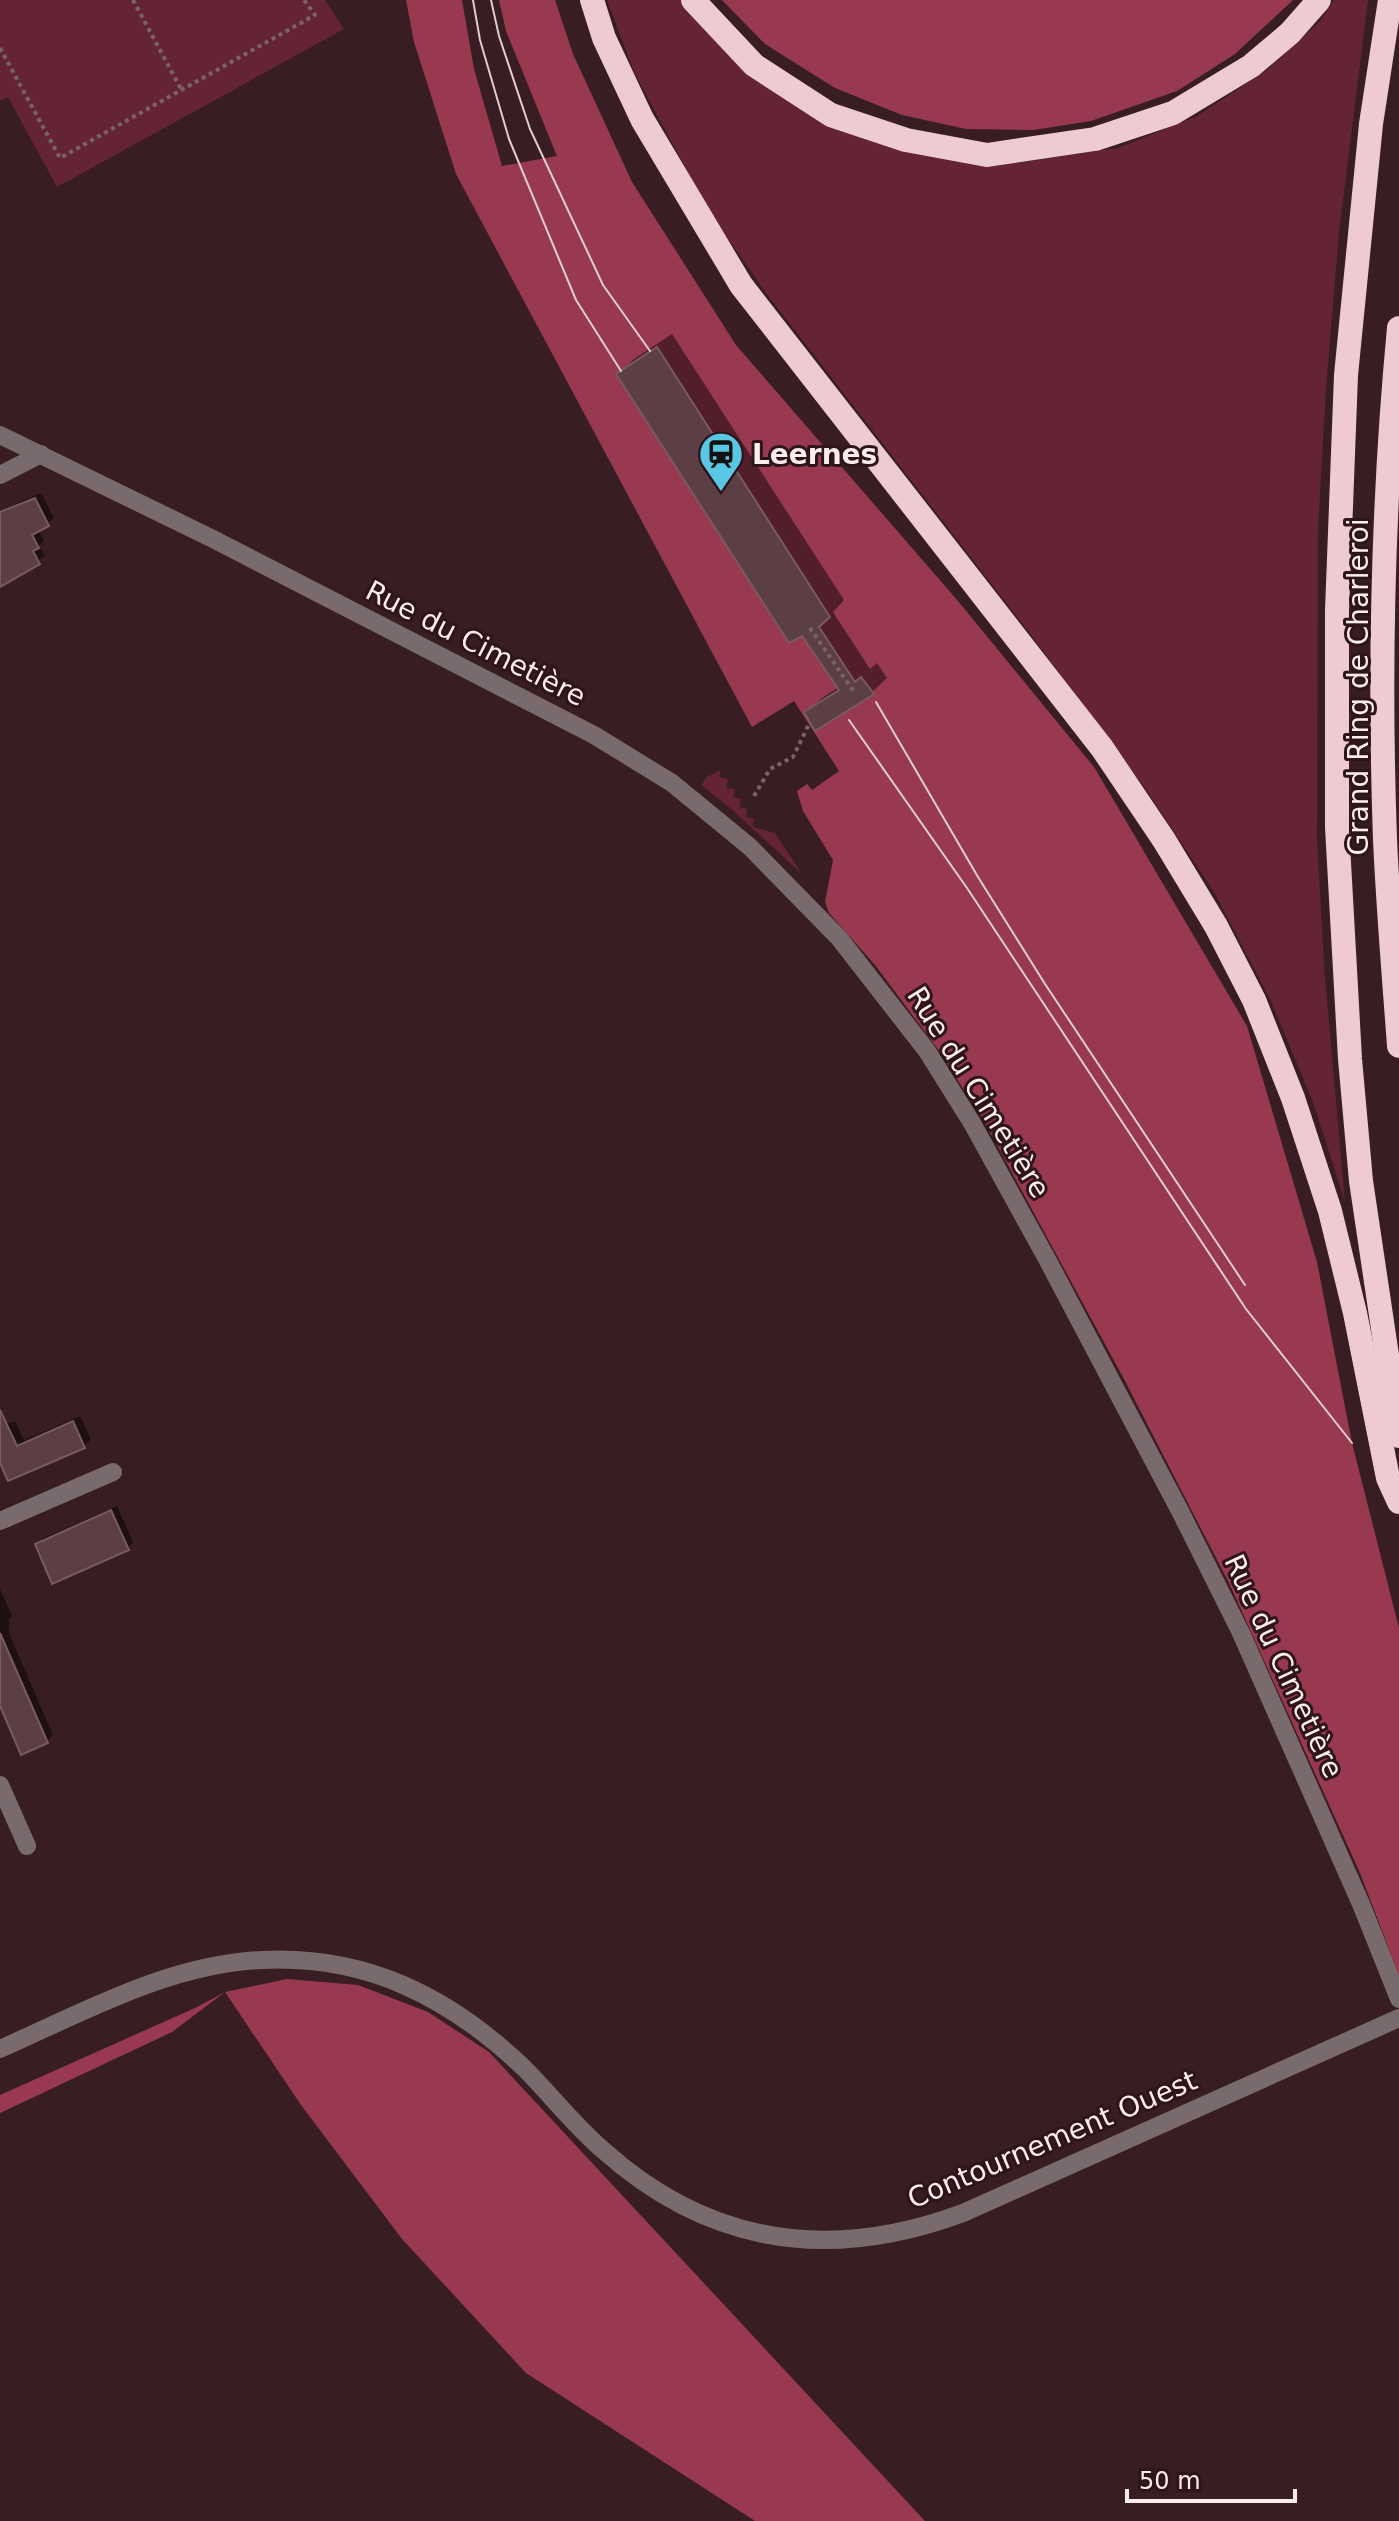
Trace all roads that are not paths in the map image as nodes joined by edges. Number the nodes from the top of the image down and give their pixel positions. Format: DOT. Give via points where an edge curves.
graph roads {
  1 [pos="592,0"];
  2 [pos="693,0"];
  3 [pos="1319,0"];
  4 [pos="1390,0"];
  5 [pos="1399,328"];
  6 [pos="0,435"];
  7 [pos="41,454"];
  8 [pos="0,475"];
  9 [pos="1399,1046"];
  10 [pos="1399,1436"];
  11 [pos="113,1472"];
  12 [pos="1399,1502"];
  13 [pos="0,1521"];
  14 [pos="0,1785"];
  15 [pos="27,1846"];
  16 [pos="1399,1999"];
  17 [pos="1399,2018"];
  18 [pos="0,2049"];
  1 -- 12 [label="highway" via="642,119 741,285 1102,748 1216,926 1254,1000 1330,1211 1388,1478"];
  2 -- 3 [label="highway" via="754,65 831,115 906,140 987,155 1095,139 1173,113 1251,66"];
  4 -- 10 [label="highway" via="1371,124 1346,375 1337,611 1337,827 1361,1181"];
  5 -- 9 [label="highway, Grand Ring de Charleroi" via="1384,610 1385,839"];
  6 -- 7 [label="street, Rue du Cimetière"];
  7 -- 8 [label="street"];
  7 -- 16 [label="street, Rue du Cimetière" via="638,761 708,810 839,938 927,1051 972,1123 1173,1497 1241,1633"];
  11 -- 13 [label="street"];
  14 -- 15 [label="street"];
  17 -- 18 [label="street, Contournement Ouest" via="963,2213 925,2227 840,2241 787,2239 679,2204 601,2149 524,2069 452,2008 387,1978 350,1968 264,1959 209,1966 127,1993"];
}
